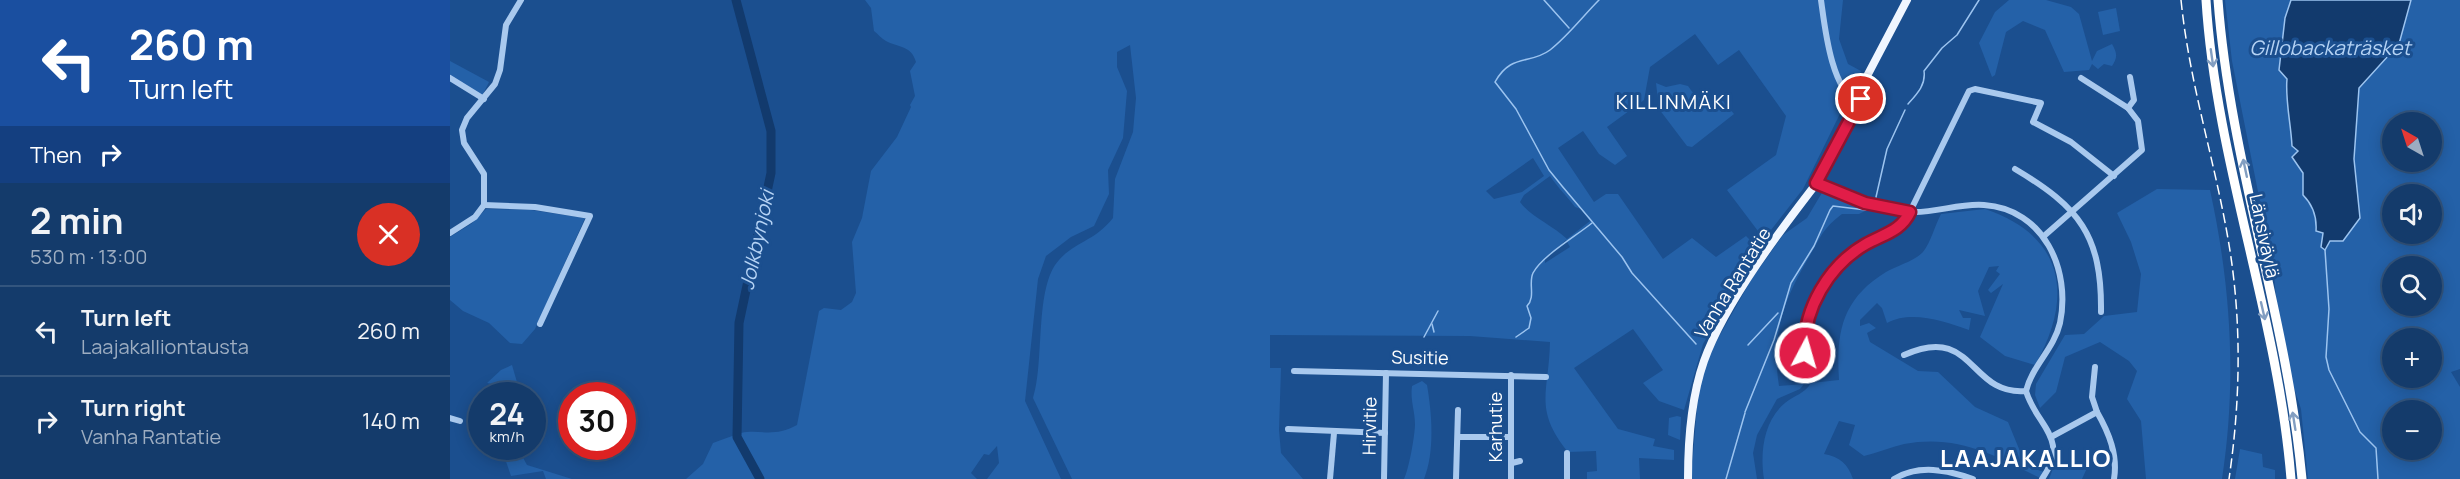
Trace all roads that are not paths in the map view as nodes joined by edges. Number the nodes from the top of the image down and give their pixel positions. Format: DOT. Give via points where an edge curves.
graph roads {
  1 [pos="521,0"];
  2 [pos="1821,0"];
  3 [pos="1907,0"];
  4 [pos="2206,0"];
  5 [pos="2218,0"];
  6 [pos="2130,77"];
  7 [pos="450,78"];
  8 [pos="2085,79"];
  9 [pos="484,99"];
  10 [pos="1856,102"];
  11 [pos="2128,108"];
  12 [pos="2015,169"];
  13 [pos="2114,176"];
  14 [pos="1816,183"];
  15 [pos="484,206"];
  16 [pos="1910,212"];
  17 [pos="2072,212"];
  18 [pos="450,233"];
  19 [pos="2044,236"];
  20 [pos="2101,312"];
  21 [pos="540,324"];
  22 [pos="1904,355"];
  23 [pos="2095,367"];
  24 [pos="1806,368"];
  25 [pos="1294,371"];
  26 [pos="1386,373"];
  27 [pos="1511,375"];
  28 [pos="1546,377"];
  29 [pos="2026,391"];
  30 [pos="1458,410"];
  31 [pos="2097,412"];
  32 [pos="450,418"];
  33 [pos="460,421"];
  34 [pos="1288,429"];
  35 [pos="1334,433"];
  36 [pos="1384,433"];
  37 [pos="1458,436"];
  38 [pos="1511,437"];
  39 [pos="2051,437"];
  40 [pos="1567,453"];
  41 [pos="1520,461"];
  42 [pos="1512,463"];
  43 [pos="1330,479"];
  44 [pos="1384,479"];
  45 [pos="1456,479"];
  46 [pos="1511,479"];
  47 [pos="1566,479"];
  48 [pos="1688,479"];
  49 [pos="1894,479"];
  50 [pos="1973,479"];
  51 [pos="2042,479"];
  52 [pos="2114,479"];
  53 [pos="2290,479"];
  54 [pos="2302,479"];
  1 -- 9 [label="street" via="506,25 500,70"];
  2 -- 10 [label="street" via="1832,59 1841,84"];
  3 -- 10 [label="main road, Vanha Rantatie"];
  4 -- 53 [label="highway, Länsiväylä, one-way" via="2218,95 2274,357"];
  54 -- 5 [label="highway, Länsiväylä, one-way" via="2283,350 2228,79"];
  6 -- 11 [label="street" via="2134,100"];
  7 -- 9 [label="street"];
  8 -- 11 [label="street"];
  9 -- 15 [label="street" via="467,118 462,136 484,174"];
  10 -- 14 [label="main road, Vanha Rantatie"];
  11 -- 13 [label="street" via="2138,121 2143,148"];
  12 -- 17 [label="street" via="2043,186"];
  13 -- 16 [label="street" via="2071,142 2033,122 2041,103 1975,89 1968,91"];
  13 -- 17 [label="street"];
  14 -- 16 [label="street" via="1865,203"];
  14 -- 48 [label="main road, Vanha Rantatie" via="1755,269 1710,346 1692,414"];
  15 -- 18 [label="street" via="475,217"];
  15 -- 21 [label="street" via="535,207 590,216"];
  16 -- 19 [label="street" via="1988,205 2018,216"];
  16 -- 24 [label="street" via="1901,226 1854,252 1828,279 1807,327"];
  17 -- 19 [label="street"];
  17 -- 20 [label="street" via="2087,232 2096,256"];
  19 -- 29 [label="street" via="2060,268 2062,308 2054,340"];
  22 -- 29 [label="street" via="1929,347 1952,349 1968,359 1994,386"];
  23 -- 31 [label="street" via="2092,397"];
  25 -- 26 [label="street, Susitie"];
  26 -- 27 [label="street, Susitie"];
  26 -- 36 [label="street, Hirvitie"];
  27 -- 28 [label="street, Susitie"];
  27 -- 38 [label="street, Karhutie"];
  29 -- 39 [label="street"];
  30 -- 37 [label="street"];
  31 -- 39 [label="street"];
  31 -- 52 [label="street" via="2114,452"];
  32 -- 33 [label="street"];
  34 -- 35 [label="street"];
  35 -- 36 [label="street"];
  35 -- 43 [label="street"];
  36 -- 44 [label="street, Hirvitie"];
  37 -- 38 [label="street"];
  37 -- 45 [label="street"];
  38 -- 42 [label="street, Karhutie"];
  39 -- 51 [label="street" via="2053,459"];
  40 -- 47 [label="street"];
  41 -- 42 [label="street"];
  42 -- 46 [label="street, Karhutie"];
  49 -- 50 [label="street" via="1924,470"];
}
